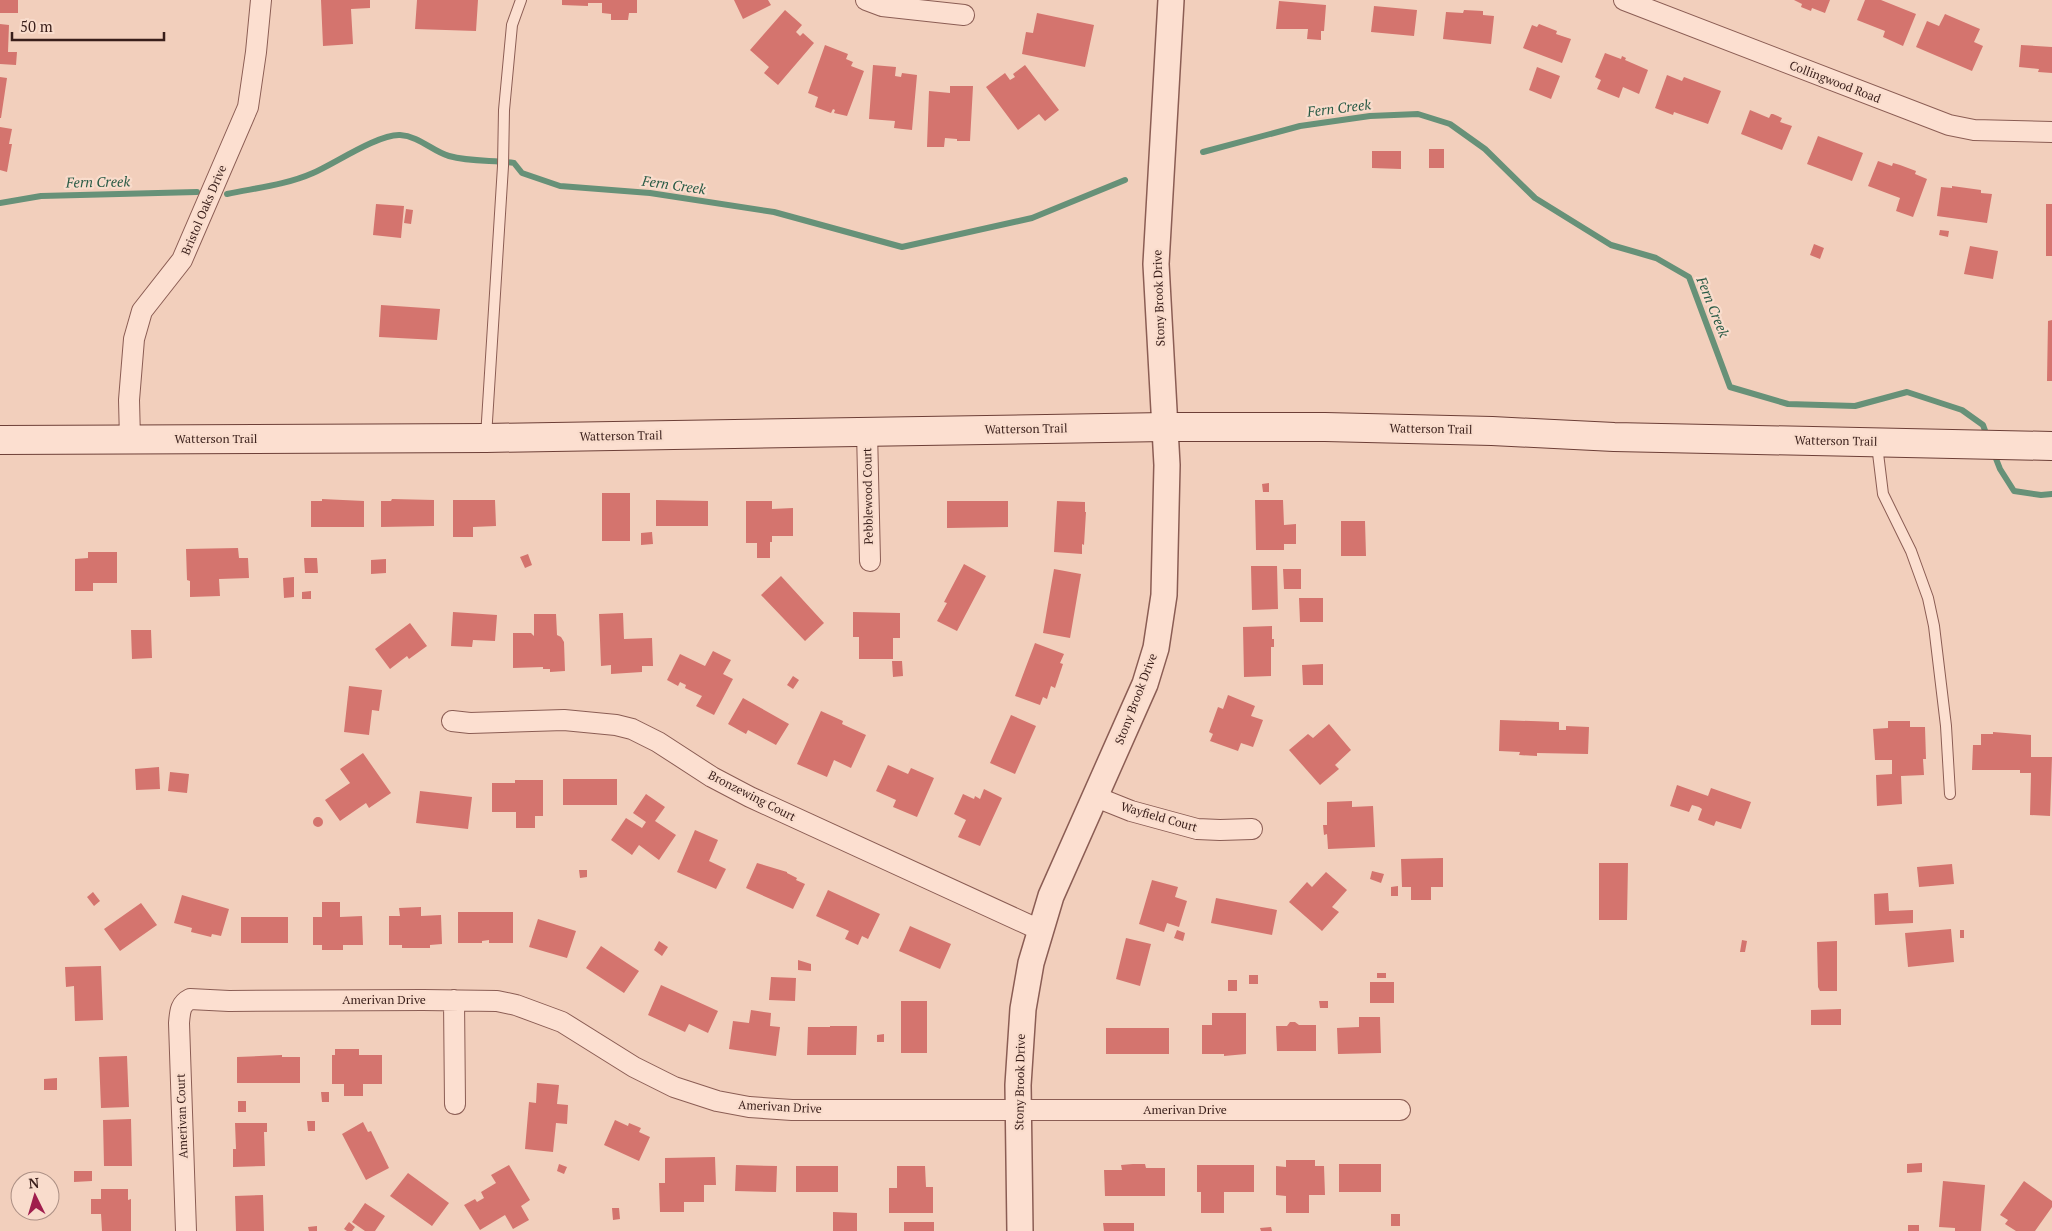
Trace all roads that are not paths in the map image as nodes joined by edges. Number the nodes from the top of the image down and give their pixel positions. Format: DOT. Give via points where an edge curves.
graph roads {
  1 [pos="261,0"];
  2 [pos="521,0"];
  3 [pos="866,0"];
  4 [pos="1171,0"];
  5 [pos="1624,0"];
  6 [pos="964,15"];
  7 [pos="2052,132"];
  8 [pos="1165,427"];
  9 [pos="867,431"];
  10 [pos="486,438"];
  11 [pos="130,439"];
  12 [pos="0,440"];
  13 [pos="1877,441"];
  14 [pos="2052,446"];
  15 [pos="870,561"];
  16 [pos="452,721"];
  17 [pos="1950,794"];
  18 [pos="1096,797"];
  19 [pos="1252,828"];
  20 [pos="1040,930"];
  21 [pos="454,1000"];
  22 [pos="184,1002"];
  23 [pos="454,1104"];
  24 [pos="1019,1109"];
  25 [pos="1400,1110"];
  26 [pos="186,1231"];
  27 [pos="1020,1231"];
  1 -- 11 [label="street, Bristol Oaks Drive" via="248,107 182,260 142,311 134,339"];
  2 -- 10 [label="lane" via="512,25 504,110"];
  3 -- 6 [label="street" via="882,6"];
  4 -- 8 [label="street, Stony Brook Drive" via="1156,264"];
  5 -- 7 [label="street, Collingwood Road" via="1949,125 1974,130"];
  8 -- 9 [label="main road, Watterson Trail"];
  8 -- 13 [label="main road, Watterson Trail" via="1325,427 1614,437"];
  8 -- 18 [label="street, Stony Brook Drive" via="1164,595 1156,648"];
  9 -- 10 [label="main road, Watterson Trail"];
  9 -- 15 [label="street, Pebblewood Court"];
  10 -- 11 [label="main road, Watterson Trail"];
  11 -- 12 [label="main road, Watterson Trail"];
  13 -- 14 [label="main road, Watterson Trail"];
  13 -- 17 [label="lane" via="1883,494 1911,551 1934,626"];
  16 -- 20 [label="street, Bronzewing Court" via="598,722 632,730 658,742 750,798"];
  18 -- 19 [label="street, Wayfield Court" via="1131,811 1197,829"];
  18 -- 20 [label="street, Stony Brook Drive" via="1051,896"];
  20 -- 24 [label="street, Stony Brook Drive" via="1023,1009"];
  21 -- 22 [label="street, Amerivan Drive" via="229,1001 199,998"];
  21 -- 23 [label="street"];
  21 -- 24 [label="street, Amerivan Drive" via="497,1001 562,1022 634,1067 674,1087 717,1101 792,1110"];
  22 -- 26 [label="street, Amerivan Court" via="180,1008 179,1023"];
  24 -- 25 [label="street, Amerivan Drive"];
  24 -- 27 [label="street, Stony Brook Drive"];
}
